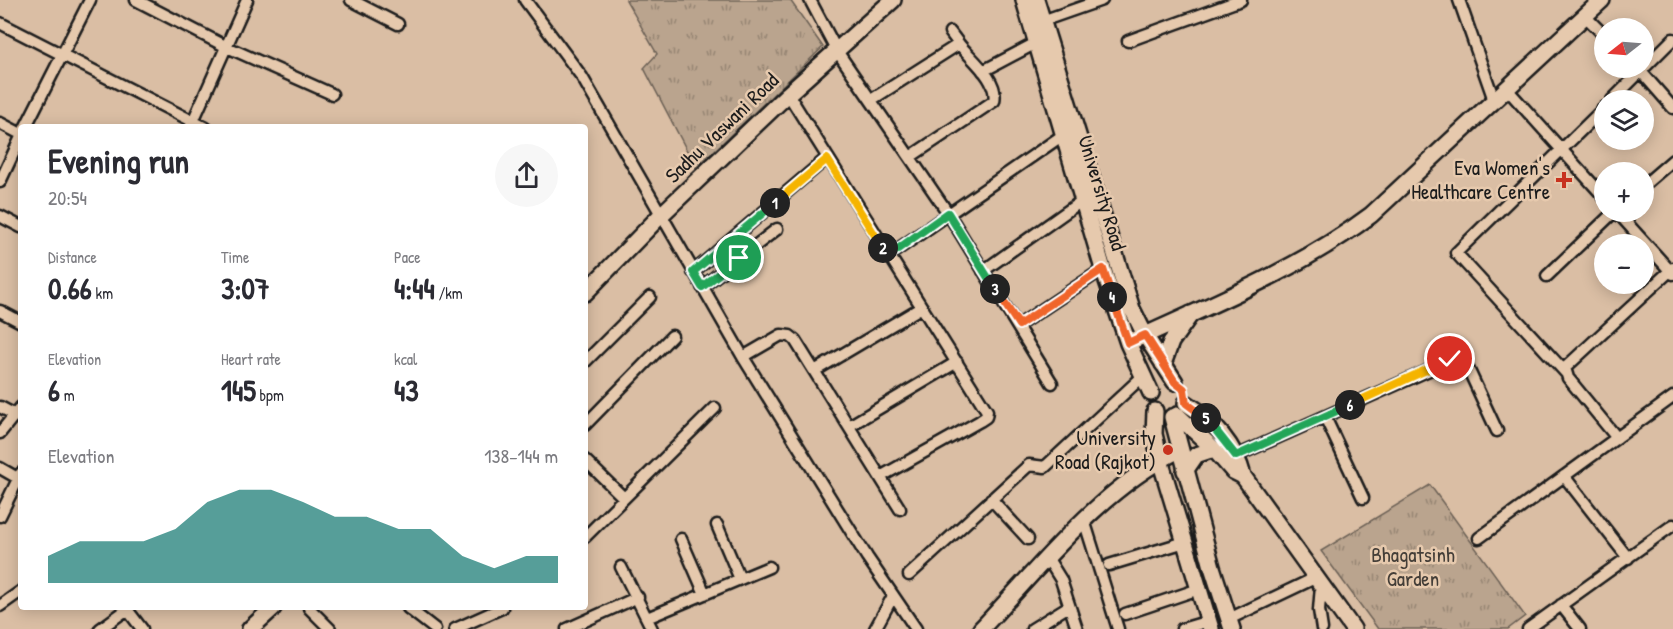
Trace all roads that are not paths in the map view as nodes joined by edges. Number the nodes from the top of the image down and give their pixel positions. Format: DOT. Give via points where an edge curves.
graph roads {
  1 [pos="90,0"];
  2 [pos="136,0"];
  3 [pos="248,0"];
  4 [pos="351,0"];
  5 [pos="525,0"];
  6 [pos="810,0"];
  7 [pos="893,0"];
  8 [pos="1024,0"];
  9 [pos="1036,0"];
  10 [pos="1102,0"];
  11 [pos="1206,0"];
  12 [pos="1241,0"];
  13 [pos="1459,0"];
  14 [pos="1602,0"];
  15 [pos="1210,11"];
  16 [pos="1585,16"];
  17 [pos="1042,21"];
  18 [pos="0,23"];
  19 [pos="398,24"];
  20 [pos="1594,25"];
  21 [pos="950,32"];
  22 [pos="1673,39"];
  23 [pos="1128,41"];
  24 [pos="1036,43"];
  25 [pos="959,44"];
  26 [pos="227,47"];
  27 [pos="837,51"];
  28 [pos="61,56"];
  29 [pos="1654,57"];
  30 [pos="983,71"];
  31 [pos="1633,78"];
  32 [pos="1647,78"];
  33 [pos="1507,89"];
  34 [pos="1621,90"];
  35 [pos="332,94"];
  36 [pos="788,94"];
  37 [pos="871,100"];
  38 [pos="1494,100"];
  39 [pos="1673,108"];
  40 [pos="1594,117"];
  41 [pos="0,123"];
  42 [pos="28,124"];
  43 [pos="192,124"];
  44 [pos="18,133"];
  45 [pos="1063,135"];
  46 [pos="18,142"];
  47 [pos="1561,148"];
  48 [pos="910,157"];
  49 [pos="827,159"];
  50 [pos="1673,159"];
  51 [pos="1654,176"];
  52 [pos="0,182"];
  53 [pos="1594,186"];
  54 [pos="1083,200"];
  55 [pos="948,213"];
  56 [pos="661,215"];
  57 [pos="0,216"];
  58 [pos="1605,222"];
  59 [pos="1625,222"];
  60 [pos="18,225"];
  61 [pos="777,229"];
  62 [pos="888,256"];
  63 [pos="1103,269"];
  64 [pos="983,271"];
  65 [pos="1672,271"];
  66 [pos="693,272"];
  67 [pos="1547,276"];
  68 [pos="702,287"];
  69 [pos="588,290"];
  70 [pos="650,297"];
  71 [pos="921,307"];
  72 [pos="0,311"];
  73 [pos="1193,312"];
  74 [pos="18,320"];
  75 [pos="1019,325"];
  76 [pos="1145,335"];
  77 [pos="672,336"];
  78 [pos="1128,343"];
  79 [pos="743,357"];
  80 [pos="588,359"];
  81 [pos="957,362"];
  82 [pos="1163,364"];
  83 [pos="816,370"];
  84 [pos="1566,373"];
  85 [pos="1142,377"];
  86 [pos="1175,382"];
  87 [pos="1052,383"];
  88 [pos="1151,393"];
  89 [pos="1673,397"];
  90 [pos="0,407"];
  91 [pos="715,408"];
  92 [pos="1155,411"];
  93 [pos="1178,411"];
  94 [pos="18,414"];
  95 [pos="18,415"];
  96 [pos="1325,417"];
  97 [pos="588,422"];
  98 [pos="849,426"];
  99 [pos="1497,431"];
  100 [pos="0,433"];
  101 [pos="1617,438"];
  102 [pos="1214,449"];
  103 [pos="1179,450"];
  104 [pos="1236,456"];
  105 [pos="1160,460"];
  106 [pos="588,463"];
  107 [pos="0,468"];
  108 [pos="1185,471"];
  109 [pos="18,476"];
  110 [pos="1244,476"];
  111 [pos="1564,476"];
  112 [pos="880,477"];
  113 [pos="18,481"];
  114 [pos="623,498"];
  115 [pos="1363,498"];
  116 [pos="991,499"];
  117 [pos="900,509"];
  118 [pos="0,516"];
  119 [pos="1084,520"];
  120 [pos="717,525"];
  121 [pos="1673,525"];
  122 [pos="588,534"];
  123 [pos="1479,537"];
  124 [pos="1028,538"];
  125 [pos="681,539"];
  126 [pos="1185,542"];
  127 [pos="1628,558"];
  128 [pos="1048,559"];
  129 [pos="1109,565"];
  130 [pos="621,567"];
  131 [pos="769,567"];
  132 [pos="909,575"];
  133 [pos="740,579"];
  134 [pos="1318,582"];
  135 [pos="1199,589"];
  136 [pos="18,593"];
  137 [pos="705,594"];
  138 [pos="894,596"];
  139 [pos="638,597"];
  140 [pos="1561,605"];
  141 [pos="0,606"];
  142 [pos="1069,606"];
  143 [pos="124,610"];
  144 [pos="128,610"];
  145 [pos="268,610"];
  146 [pos="311,610"];
  147 [pos="411,610"];
  148 [pos="498,610"];
  149 [pos="1125,614"];
  150 [pos="647,618"];
  151 [pos="1231,624"];
  152 [pos="1210,625"];
  153 [pos="100,629"];
  154 [pos="142,629"];
  155 [pos="250,629"];
  156 [pos="330,629"];
  157 [pos="435,629"];
  158 [pos="455,629"];
  159 [pos="567,629"];
  160 [pos="652,629"];
  161 [pos="875,629"];
  162 [pos="916,629"];
  163 [pos="981,629"];
  164 [pos="1032,629"];
  165 [pos="1077,629"];
  166 [pos="1118,629"];
  167 [pos="1182,629"];
  168 [pos="1322,629"];
  169 [pos="1353,629"];
  170 [pos="1528,629"];
  171 [pos="1580,629"];
  1 -- 28 [label="street"];
  2 -- 26 [label="street"];
  3 -- 26 [label="street"];
  4 -- 19 [label="street"];
  5 -- 56 [label="street" via="582,77"];
  6 -- 27 [label="street"];
  7 -- 27 [label="street, Sadhu Vaswani Road"];
  8 -- 24 [label="street, University Road"];
  9 -- 17 [label="street, University Road"];
  10 -- 17 [label="street"];
  11 -- 15 [label="street"];
  12 -- 15 [label="street"];
  13 -- 38 [label="street"];
  14 -- 16 [label="street"];
  15 -- 23 [label="street"];
  16 -- 20 [label="street"];
  16 -- 33 [label="street"];
  17 -- 76 [label="street, University Road" via="1132,309"];
  18 -- 28 [label="street"];
  21 -- 25 [label="street"];
  22 -- 29 [label="street"];
  24 -- 30 [label="street"];
  24 -- 45 [label="street, University Road"];
  25 -- 30 [label="street"];
  25 -- 37 [label="street"];
  26 -- 35 [label="street"];
  26 -- 43 [label="street"];
  27 -- 36 [label="street, Sadhu Vaswani Road"];
  27 -- 37 [label="street"];
  28 -- 42 [label="street"];
  28 -- 43 [label="street"];
  30 -- 48 [label="street" via="995,94 994,101"];
  31 -- 34 [label="street"];
  32 -- 39 [label="street"];
  33 -- 38 [label="street"];
  33 -- 47 [label="street"];
  36 -- 49 [label="street"];
  36 -- 56 [label="street, Sadhu Vaswani Road"];
  37 -- 48 [label="street"];
  38 -- 73 [label="street" via="1371,215 1342,237"];
  40 -- 47 [label="street"];
  41 -- 44 [label="street"];
  45 -- 54 [label="street, University Road"];
  45 -- 55 [label="street"];
  46 -- 52 [label="street"];
  47 -- 53 [label="street"];
  47 -- 84 [label="street" via="1456,253"];
  48 -- 55 [label="street"];
  49 -- 62 [label="street"];
  49 -- 66 [label="street"];
  50 -- 51 [label="street"];
  54 -- 63 [label="street, University Road"];
  54 -- 64 [label="street"];
  55 -- 62 [label="street"];
  55 -- 64 [label="street"];
  56 -- 66 [label="street"];
  56 -- 69 [label="street, Sadhu Vaswani Road"];
  57 -- 60 [label="street"];
  58 -- 67 [label="street"];
  59 -- 65 [label="street"];
  61 -- 68 [label="street"];
  62 -- 71 [label="street"];
  63 -- 75 [label="street"];
  63 -- 78 [label="street, University Road"];
  64 -- 75 [label="street"];
  65 -- 84 [label="street" via="1571,360"];
  66 -- 68 [label="street"];
  68 -- 79 [label="street"];
  70 -- 80 [label="street"];
  71 -- 81 [label="street"];
  71 -- 83 [label="street"];
  72 -- 74 [label="street"];
  73 -- 76 [label="street"];
  73 -- 82 [label="street" via="1171,342"];
  75 -- 87 [label="street"];
  76 -- 78 [label="street"];
  76 -- 82 [label="street, University Road"];
  77 -- 97 [label="street"];
  78 -- 85 [label="street, University Road"];
  79 -- 83 [label="street" via="786,334 795,340"];
  79 -- 138 [label="street"];
  81 -- 98 [label="street"];
  81 -- 112 [label="street" via="986,406 986,417"];
  82 -- 86 [label="street, University Road"];
  83 -- 98 [label="street"];
  84 -- 101 [label="street"];
  85 -- 88 [label="street, University Road"];
  85 -- 116 [label="street" via="1045,467 1029,465"];
  86 -- 88 [label="street" via="1158,384"];
  86 -- 93 [label="street" via="1184,389"];
  88 -- 92 [label="street"];
  89 -- 101 [label="street"];
  90 -- 94 [label="street"];
  91 -- 114 [label="street"];
  92 -- 93 [label="street"];
  92 -- 105 [label="street" via="1154,434"];
  93 -- 102 [label="street"];
  93 -- 103 [label="street"];
  93 -- 104 [label="street" via="1209,421"];
  95 -- 100 [label="street"];
  96 -- 99 [label="street" via="1443,362 1461,358"];
  96 -- 104 [label="street"];
  96 -- 115 [label="street"];
  98 -- 112 [label="street"];
  101 -- 111 [label="street"];
  102 -- 108 [label="street" via="1196,455"];
  102 -- 110 [label="street" via="1233,471"];
  103 -- 105 [label="street"];
  103 -- 108 [label="street"];
  104 -- 110 [label="street"];
  105 -- 119 [label="street" via="1114,491"];
  105 -- 126 [label="street"];
  106 -- 114 [label="street"];
  107 -- 109 [label="street"];
  108 -- 151 [label="street"];
  110 -- 134 [label="street"];
  111 -- 123 [label="street"];
  111 -- 127 [label="street"];
  112 -- 117 [label="street"];
  113 -- 118 [label="street"];
  114 -- 122 [label="street"];
  116 -- 124 [label="street"];
  116 -- 132 [label="street"];
  119 -- 128 [label="street"];
  119 -- 166 [label="street"];
  120 -- 133 [label="street"];
  121 -- 127 [label="street"];
  125 -- 137 [label="street"];
  126 -- 129 [label="street"];
  126 -- 135 [label="street"];
  127 -- 140 [label="street"];
  128 -- 142 [label="street" via="1061,580"];
  128 -- 163 [label="street"];
  130 -- 139 [label="street"];
  131 -- 133 [label="street"];
  133 -- 137 [label="street"];
  134 -- 151 [label="street"];
  134 -- 168 [label="street"];
  134 -- 169 [label="street"];
  135 -- 149 [label="street"];
  135 -- 152 [label="street"];
  136 -- 141 [label="street"];
  137 -- 150 [label="street"];
  138 -- 161 [label="street"];
  138 -- 162 [label="street"];
  139 -- 150 [label="street"];
  139 -- 159 [label="street"];
  140 -- 170 [label="street"];
  140 -- 171 [label="street"];
  142 -- 164 [label="street"];
  142 -- 165 [label="street"];
  143 -- 153 [label="street"];
  144 -- 154 [label="street"];
  145 -- 155 [label="street"];
  146 -- 156 [label="street"];
  147 -- 157 [label="street"];
  148 -- 158 [label="street"];
  150 -- 160 [label="street"];
  152 -- 167 [label="street"];
}
